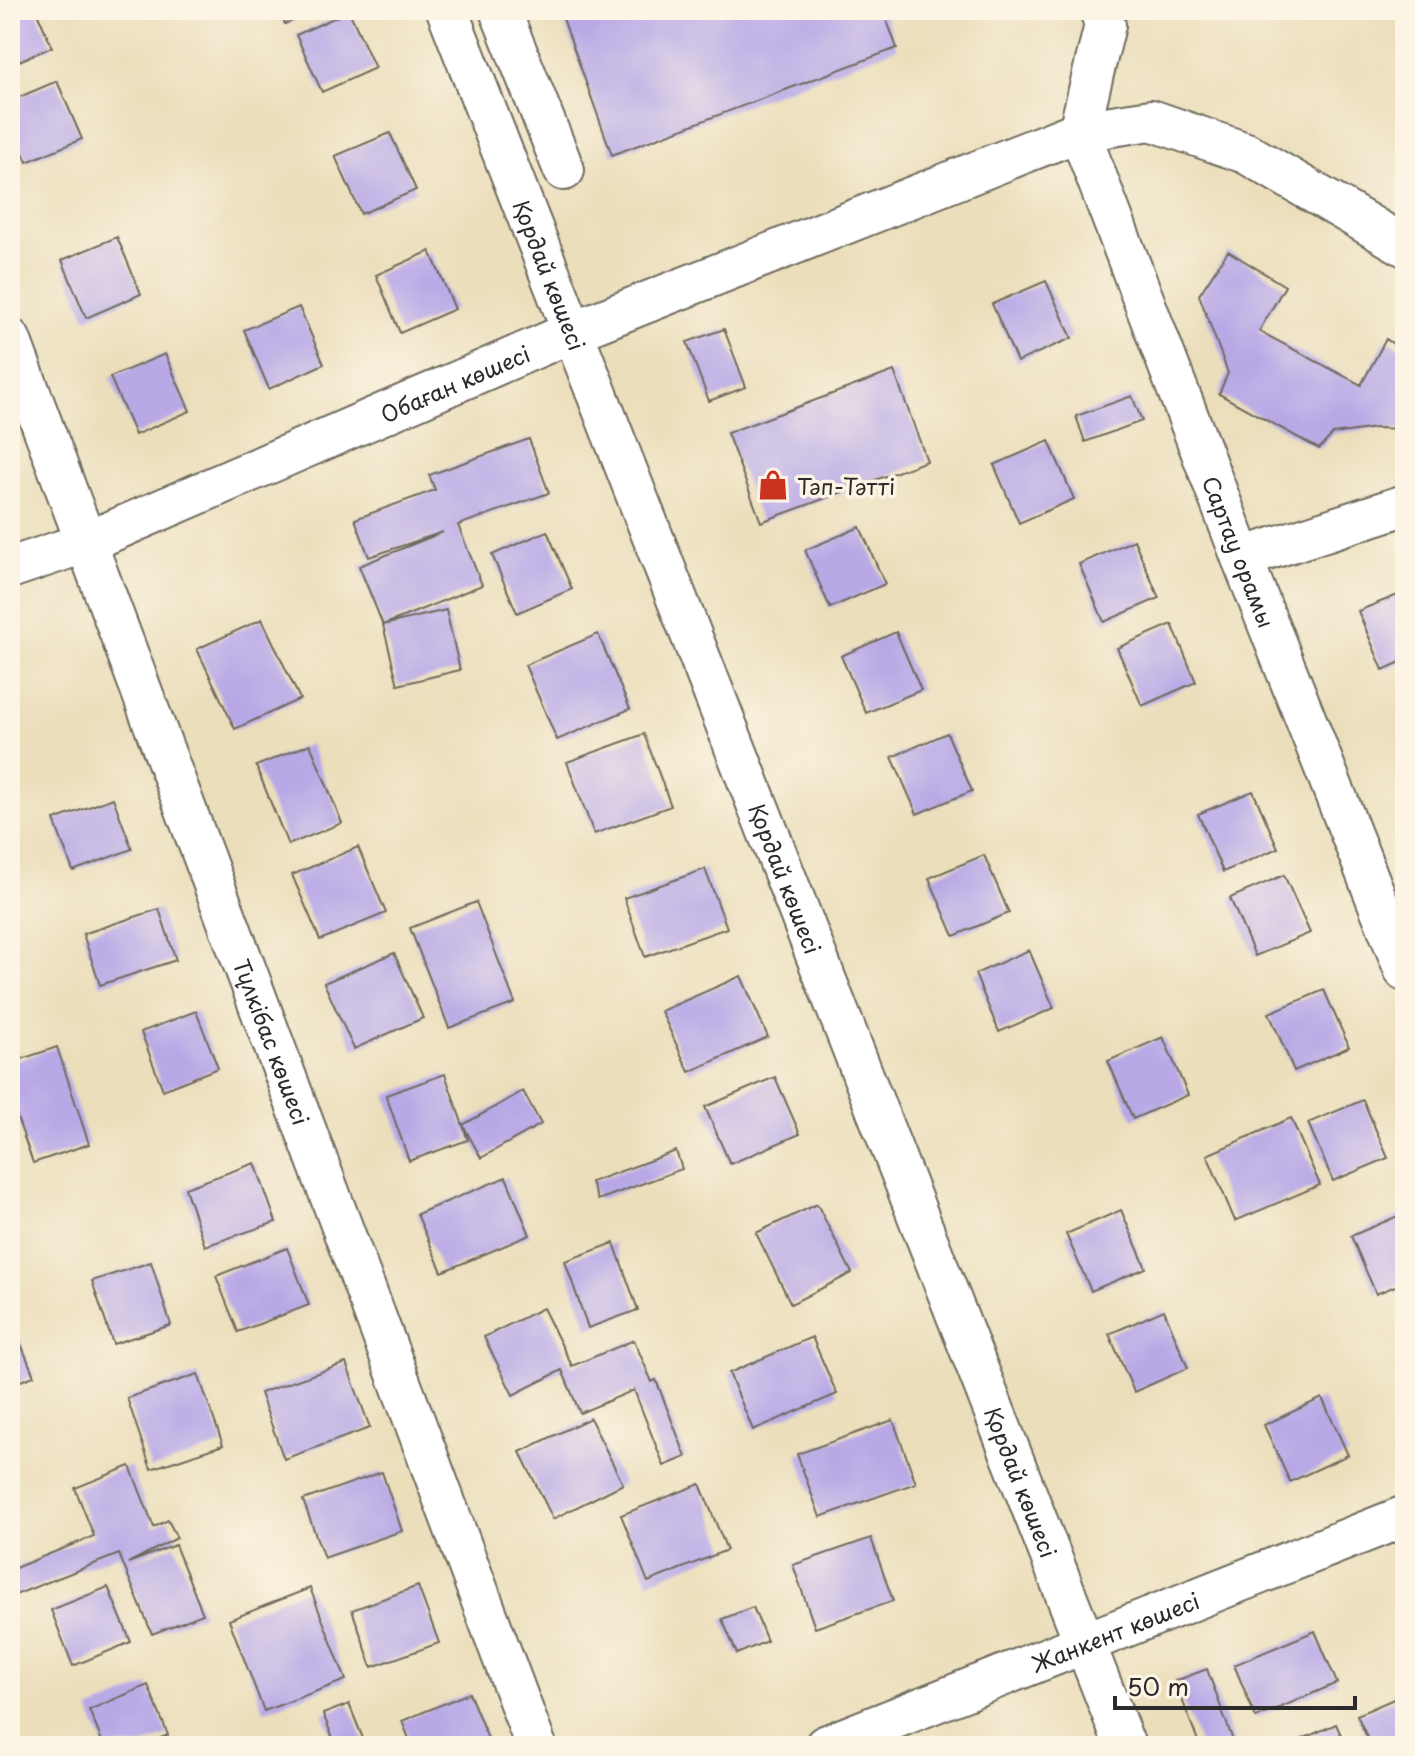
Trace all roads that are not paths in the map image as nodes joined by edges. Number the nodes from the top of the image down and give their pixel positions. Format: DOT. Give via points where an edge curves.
graph roads {
  1 [pos="447,10"];
  2 [pos="500,10"];
  3 [pos="1100,10"];
  4 [pos="1079,131"];
  5 [pos="564,170"];
  6 [pos="1405,246"];
  7 [pos="572,332"];
  8 [pos="10,339"];
  9 [pos="1405,505"];
  10 [pos="87,542"];
  11 [pos="1242,558"];
  12 [pos="10,568"];
  13 [pos="1405,971"];
  14 [pos="1405,1516"];
  15 [pos="1084,1645"];
  16 [pos="536,1746"];
  17 [pos="825,1746"];
  18 [pos="1125,1746"];
  1 -- 7 [label="street, Қордай көшесі"];
  2 -- 5 [label="street"];
  3 -- 4 [label="street" via="1105,25"];
  4 -- 6 [label="street, Обаған көшесі" via="1151,120 1246,153"];
  4 -- 7 [label="street, Обаған көшесі"];
  4 -- 11 [label="street, Сартау орамы"];
  7 -- 10 [label="street, Обаған көшесі"];
  7 -- 15 [label="street, Қордай көшесі"];
  8 -- 10 [label="street, Түлкібас көшесі"];
  9 -- 11 [label="street"];
  10 -- 12 [label="street, Обаған көшесі"];
  10 -- 16 [label="street, Түлкібас көшесі"];
  11 -- 13 [label="street, Сартау орамы"];
  14 -- 15 [label="street, Жанкент көшесі"];
  15 -- 17 [label="street, Жанкент көшесі"];
  15 -- 18 [label="street, Қордай көшесі"];
}
